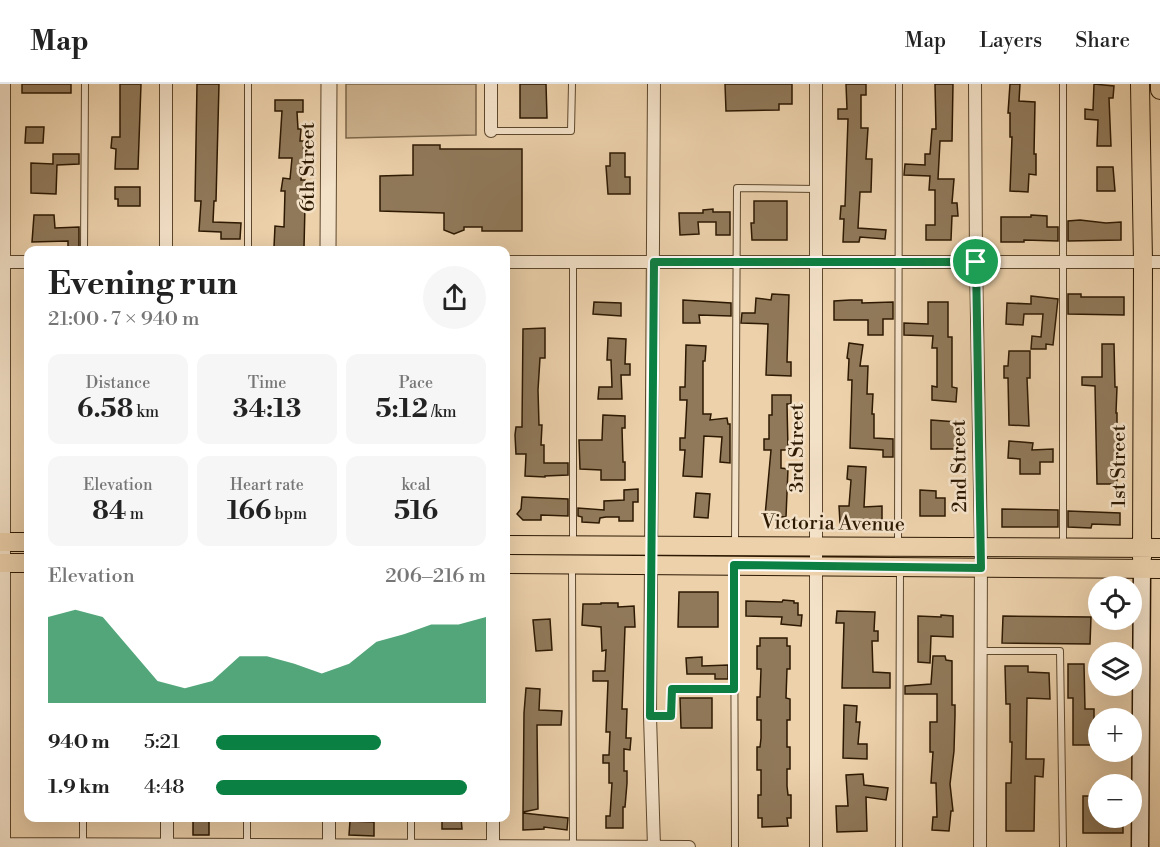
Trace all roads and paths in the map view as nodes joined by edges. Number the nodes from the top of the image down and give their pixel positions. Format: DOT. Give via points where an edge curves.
graph roads {
  1 [pos="4,84"];
  2 [pos="85,84"];
  3 [pos="166,84"];
  4 [pos="248,84"];
  5 [pos="329,84"];
  6 [pos="491,84"];
  7 [pos="572,84"];
  8 [pos="654,84"];
  9 [pos="816,84"];
  10 [pos="899,84"];
  11 [pos="975,84"];
  12 [pos="1063,84"];
  13 [pos="1140,84"];
  14 [pos="1160,84"];
  15 [pos="1160,90"];
  16 [pos="491,131"];
  17 [pos="816,189"];
  18 [pos="84,246"];
  19 [pos="166,246"];
  20 [pos="248,246"];
  21 [pos="328,246"];
  22 [pos="1,262"];
  23 [pos="24,262"];
  24 [pos="510,262"];
  25 [pos="573,262"];
  26 [pos="654,262"];
  27 [pos="736,262"];
  28 [pos="816,262"];
  29 [pos="899,262"];
  30 [pos="976,262"];
  31 [pos="1062,262"];
  32 [pos="1151,262"];
  33 [pos="2,470"];
  34 [pos="2,542"];
  35 [pos="24,542"];
  36 [pos="510,545"];
  37 [pos="573,545"];
  38 [pos="652,545"];
  39 [pos="735,545"];
  40 [pos="816,546"];
  41 [pos="981,547"];
  42 [pos="1063,547"];
  43 [pos="1151,548"];
  44 [pos="899,557"];
  45 [pos="2,563"];
  46 [pos="24,563"];
  47 [pos="510,564"];
  48 [pos="572,565"];
  49 [pos="734,565"];
  50 [pos="817,565"];
  51 [pos="651,566"];
  52 [pos="981,568"];
  53 [pos="1151,569"];
  54 [pos="2,629"];
  55 [pos="981,651"];
  56 [pos="734,689"];
  57 [pos="650,716"];
  58 [pos="83,822"];
  59 [pos="166,822"];
  60 [pos="247,822"];
  61 [pos="329,822"];
  62 [pos="411,822"];
  63 [pos="493,822"];
  64 [pos="3,845"];
  65 [pos="83,845"];
  66 [pos="166,845"];
  67 [pos="411,845"];
  68 [pos="247,846"];
  69 [pos="493,846"];
  70 [pos="573,846"];
  71 [pos="654,846"];
  72 [pos="329,847"];
  73 [pos="689,847"];
  74 [pos="735,847"];
  75 [pos="816,847"];
  76 [pos="899,847"];
  77 [pos="980,847"];
  78 [pos="1063,847"];
  79 [pos="1140,847"];
  1 -- 22 [label="street"];
  2 -- 18 [label="lane"];
  3 -- 19 [label="street"];
  4 -- 20 [label="lane"];
  5 -- 21 [label="street, 6th Street"];
  6 -- 16 [label="street"];
  7 -- 16 [label="lane" via="571,131"];
  8 -- 26 [label="street"];
  9 -- 17 [label="street, 3rd Street"];
  10 -- 29 [label="lane"];
  11 -- 30 [label="street, 2nd Street"];
  12 -- 31 [label="lane"];
  13 -- 32 [label="main road, 1st Street"];
  14 -- 15 [label="main road"];
  17 -- 27 [label="lane" via="737,188"];
  17 -- 28 [label="street, 3rd Street"];
  22 -- 23 [label="street"];
  22 -- 33 [label="street"];
  24 -- 25 [label="street"];
  25 -- 26 [label="street"];
  25 -- 37 [label="lane"];
  26 -- 27 [label="street"];
  26 -- 38 [label="street"];
  27 -- 28 [label="street"];
  27 -- 39 [label="lane"];
  28 -- 29 [label="street"];
  28 -- 40 [label="street, 3rd Street"];
  29 -- 30 [label="street"];
  29 -- 44 [label="lane"];
  30 -- 31 [label="street"];
  30 -- 41 [label="street, 2nd Street"];
  31 -- 32 [label="street"];
  31 -- 42 [label="lane"];
  32 -- 43 [label="main road, 1st Street"];
  33 -- 34 [label="street"];
  34 -- 35 [label="main road"];
  34 -- 45 [label="street"];
  36 -- 37 [label="main road, Victoria Avenue"];
  37 -- 38 [label="main road, Victoria Avenue"];
  38 -- 39 [label="main road, Victoria Avenue"];
  38 -- 51 [label="street"];
  39 -- 40 [label="main road, Victoria Avenue"];
  40 -- 44 [label="main road, Victoria Avenue"];
  40 -- 50 [label="street, 3rd Street"];
  41 -- 42 [label="main road, Victoria Avenue"];
  41 -- 44 [label="main road, Victoria Avenue"];
  41 -- 52 [label="street, 2nd Street"];
  42 -- 43 [label="main road, Victoria Avenue"];
  43 -- 53 [label="main road, 1st Street"];
  44 -- 50 [label="main road, Victoria Avenue"];
  44 -- 52 [label="main road, Victoria Avenue"];
  44 -- 76 [label="lane"];
  45 -- 46 [label="main road"];
  45 -- 54 [label="street"];
  47 -- 48 [label="main road, Victoria Avenue"];
  48 -- 51 [label="main road, Victoria Avenue"];
  48 -- 70 [label="lane"];
  49 -- 50 [label="main road, Victoria Avenue"];
  49 -- 51 [label="main road, Victoria Avenue"];
  49 -- 56 [label="lane"];
  50 -- 75 [label="street, 3rd Street"];
  51 -- 57 [label="street"];
  52 -- 53 [label="main road, Victoria Avenue"];
  52 -- 55 [label="street, 2nd Street"];
  53 -- 79 [label="main road, 1st Street"];
  54 -- 64 [label="street"];
  55 -- 77 [label="street, 2nd Street"];
  55 -- 78 [label="lane" via="1060,651"];
  56 -- 57 [label="lane" via="672,689 671,716"];
  56 -- 74 [label="lane"];
  57 -- 71 [label="street"];
  58 -- 65 [label="lane"];
  59 -- 66 [label="street"];
  60 -- 68 [label="lane"];
  61 -- 72 [label="street"];
  62 -- 67 [label="lane"];
  63 -- 69 [label="street"];
  64 -- 65 [label="street"];
  65 -- 66 [label="street"];
  66 -- 68 [label="street"];
  67 -- 69 [label="street"];
  67 -- 72 [label="street"];
  68 -- 72 [label="street"];
  69 -- 70 [label="street"];
  70 -- 71 [label="street"];
  71 -- 73 [label="street"];
}
